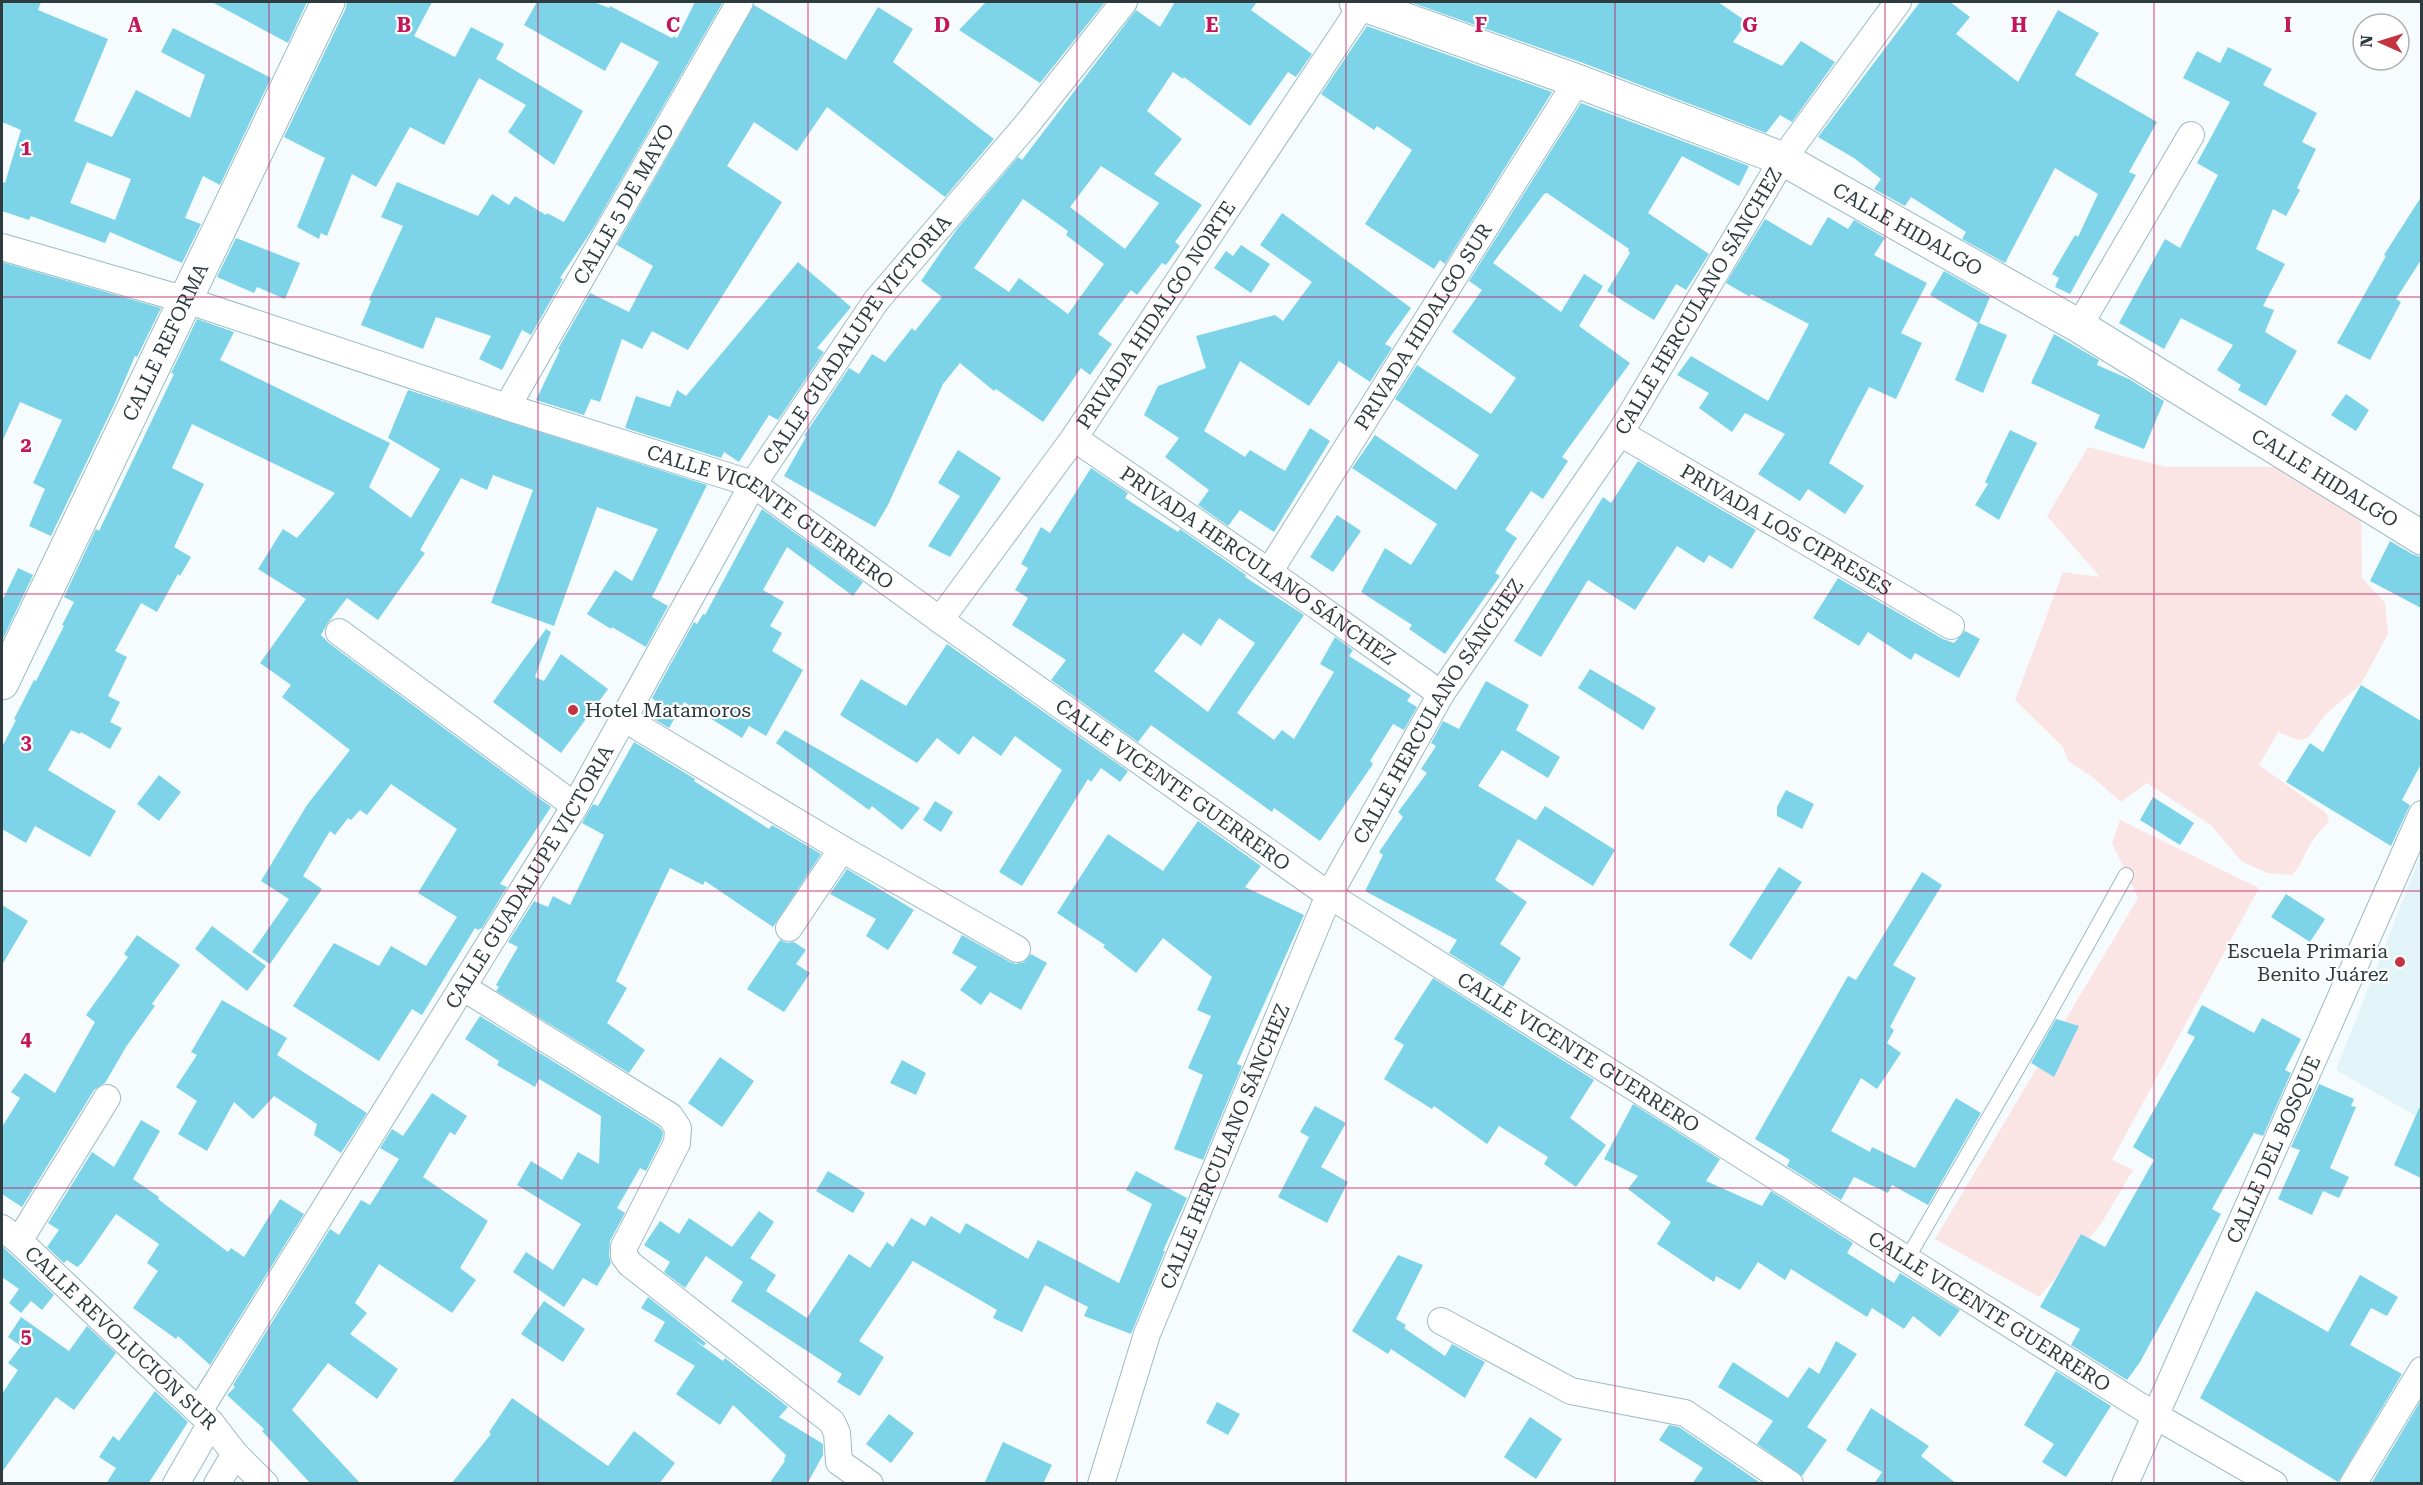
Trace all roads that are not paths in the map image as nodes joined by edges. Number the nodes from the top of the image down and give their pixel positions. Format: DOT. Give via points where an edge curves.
graph roads {
  1 [pos="328,2"];
  2 [pos="740,2"];
  3 [pos="1124,2"];
  4 [pos="1898,2"];
  5 [pos="1359,3"];
  6 [pos="1577,81"];
  7 [pos="2191,135"];
  8 [pos="1783,159"];
  9 [pos="2,247"];
  10 [pos="186,300"];
  11 [pos="2079,327"];
  12 [pos="507,407"];
  13 [pos="1620,433"];
  14 [pos="1074,438"];
  15 [pos="753,484"];
  16 [pos="2421,538"];
  17 [pos="1269,572"];
  18 [pos="940,620"];
  19 [pos="1951,626"];
  20 [pos="339,632"];
  21 [pos="2,683"];
  22 [pos="1441,694"];
  23 [pos="625,719"];
  24 [pos="575,806"];
  25 [pos="2421,814"];
  26 [pos="842,849"];
  27 [pos="2126,875"];
  28 [pos="1329,895"];
  29 [pos="789,928"];
  30 [pos="1017,949"];
  31 [pos="464,988"];
  32 [pos="107,1098"];
  33 [pos="10,1235"];
  34 [pos="1907,1259"];
  35 [pos="1441,1321"];
  36 [pos="2421,1370"];
  37 [pos="2154,1415"];
  38 [pos="205,1417"];
  39 [pos="236,1454"];
  40 [pos="834,1473"];
  41 [pos="177,1484"];
  42 [pos="217,1484"];
  43 [pos="265,1484"];
  44 [pos="870,1484"];
  45 [pos="1101,1484"];
  46 [pos="1791,1484"];
  47 [pos="2125,1484"];
  48 [pos="2274,1484"];
  49 [pos="2353,1484"];
  1 -- 10 [label="street, CALLE REFORMA"];
  2 -- 12 [label="street, CALLE 5 DE MAYO"];
  3 -- 15 [label="street, CALLE GUADALUPE VICTORIA" via="1028,123 876,301"];
  4 -- 8 [label="street, CALLE HERCULANO SÁNCHEZ"];
  5 -- 6 [label="street, CALLE HIDALGO"];
  5 -- 14 [label="street, PRIVADA HIDALGO NORTE"];
  6 -- 8 [label="street, CALLE HIDALGO"];
  6 -- 17 [label="street, PRIVADA HIDALGO SUR"];
  7 -- 11 [label="street"];
  8 -- 11 [label="street, CALLE HIDALGO"];
  8 -- 13 [label="street, CALLE HERCULANO SÁNCHEZ"];
  9 -- 10 [label="street, CALLE VICENTE GUERRERO"];
  10 -- 12 [label="street, CALLE VICENTE GUERRERO"];
  10 -- 21 [label="street, CALLE REFORMA"];
  11 -- 16 [label="street, CALLE HIDALGO"];
  12 -- 15 [label="street, CALLE VICENTE GUERRERO"];
  13 -- 19 [label="street, PRIVADA LOS CIPRESES"];
  13 -- 22 [label="street, CALLE HERCULANO SÁNCHEZ"];
  14 -- 17 [label="street, PRIVADA HERCULANO SÁNCHEZ"];
  14 -- 18 [label="street, PRIVADA HIDALGO NORTE"];
  15 -- 18 [label="street, CALLE VICENTE GUERRERO"];
  15 -- 23 [label="street, CALLE GUADALUPE VICTORIA"];
  17 -- 22 [label="street, PRIVADA HERCULANO SÁNCHEZ"];
  18 -- 28 [label="street, CALLE VICENTE GUERRERO"];
  20 -- 24 [label="street"];
  22 -- 28 [label="street, CALLE HERCULANO SÁNCHEZ"];
  23 -- 24 [label="street, CALLE GUADALUPE VICTORIA"];
  23 -- 26 [label="street"];
  24 -- 31 [label="street, CALLE GUADALUPE VICTORIA"];
  25 -- 37 [label="street, CALLE DEL BOSQUE"];
  26 -- 29 [label="street"];
  26 -- 30 [label="street"];
  27 -- 34 [label="lane"];
  28 -- 34 [label="street, CALLE VICENTE GUERRERO"];
  28 -- 45 [label="street, CALLE HERCULANO SÁNCHEZ" via="1147,1334"];
  31 -- 38 [label="street, CALLE GUADALUPE VICTORIA"];
  31 -- 40 [label="street" via="670,1116 678,1128 677,1143 624,1247 624,1256 832,1422 837,1434"];
  32 -- 33 [label="street"];
  33 -- 38 [label="street, CALLE REVOLUCIÓN SUR"];
  34 -- 37 [label="street, CALLE VICENTE GUERRERO"];
  35 -- 46 [label="street" via="1571,1391 1685,1413"];
  36 -- 49 [label="street"];
  37 -- 47 [label="street, CALLE DEL BOSQUE"];
  37 -- 48 [label="street, CALLE VICENTE GUERRERO"];
  38 -- 39 [label="street, CALLE REVOLUCIÓN SUR"];
  38 -- 41 [label="street, CALLE GUADALUPE VICTORIA"];
  39 -- 42 [label="street"];
  39 -- 43 [label="street, CALLE REVOLUCIÓN SUR"];
  40 -- 44 [label="street"];
}
